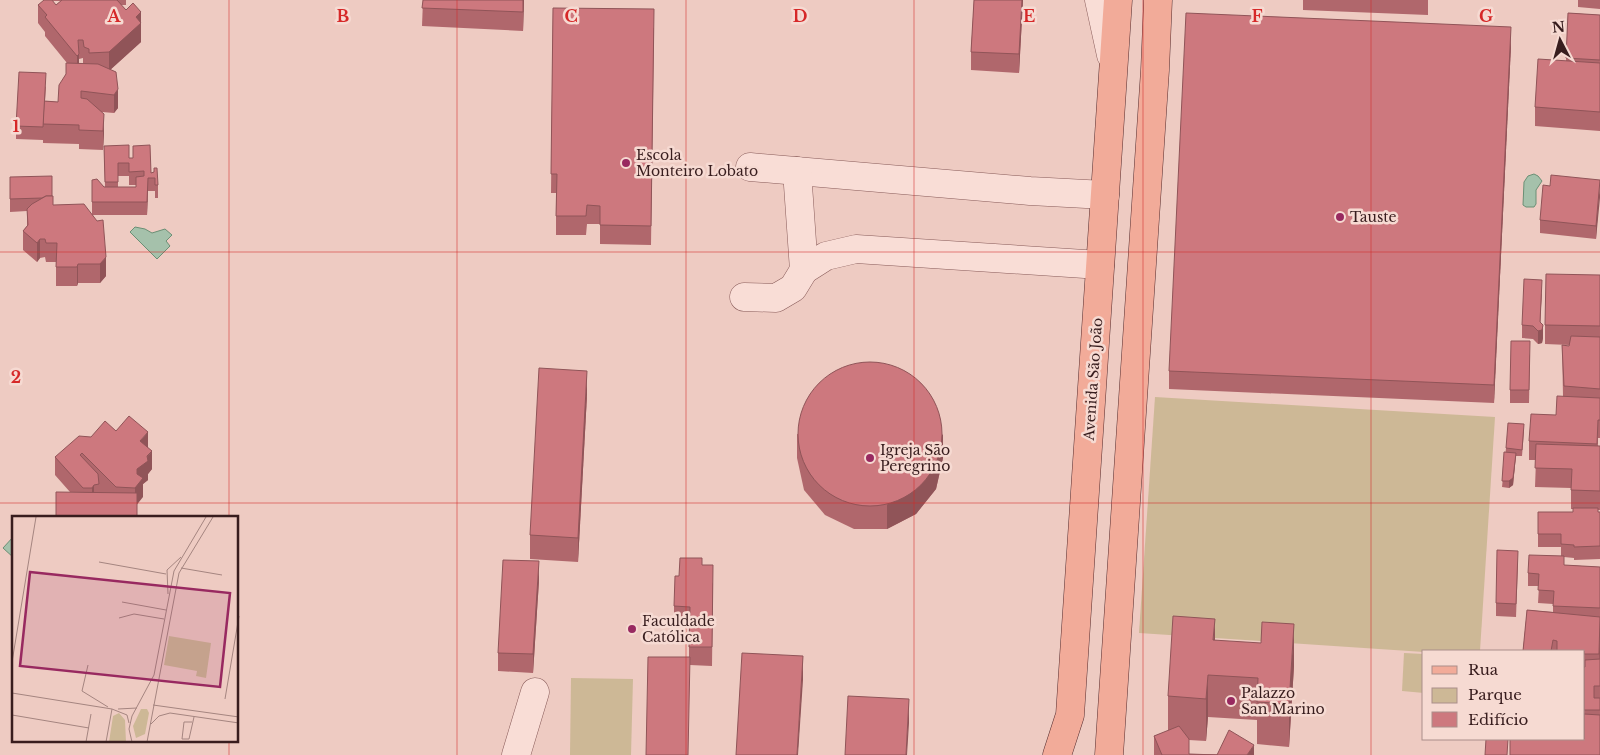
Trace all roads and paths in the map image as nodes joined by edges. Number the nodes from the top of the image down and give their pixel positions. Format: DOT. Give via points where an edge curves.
graph roads {
  1 [pos="1099,0"];
  2 [pos="1118,0"];
  3 [pos="1158,0"];
  4 [pos="1114,64"];
  5 [pos="750,167"];
  6 [pos="797,171"];
  7 [pos="1105,195"];
  8 [pos="1100,265"];
  9 [pos="804,270"];
  10 [pos="744,297"];
  11 [pos="535,692"];
  12 [pos="516,755"];
  13 [pos="1056,755"];
  14 [pos="1110,755"];
  1 -- 4 [label="lane"];
  2 -- 4 [label="main road, Avenida São João"];
  3 -- 14 [label="main road"];
  4 -- 7 [label="main road, Avenida São João"];
  5 -- 6 [label="lane"];
  6 -- 7 [label="lane"];
  6 -- 9 [label="lane"];
  7 -- 8 [label="main road, Avenida São João"];
  8 -- 9 [label="lane" via="856,249 826,256"];
  8 -- 13 [label="main road, Avenida São João" via="1070,715"];
  9 -- 10 [label="lane" via="792,288 776,298"];
  11 -- 12 [label="lane"];
}
